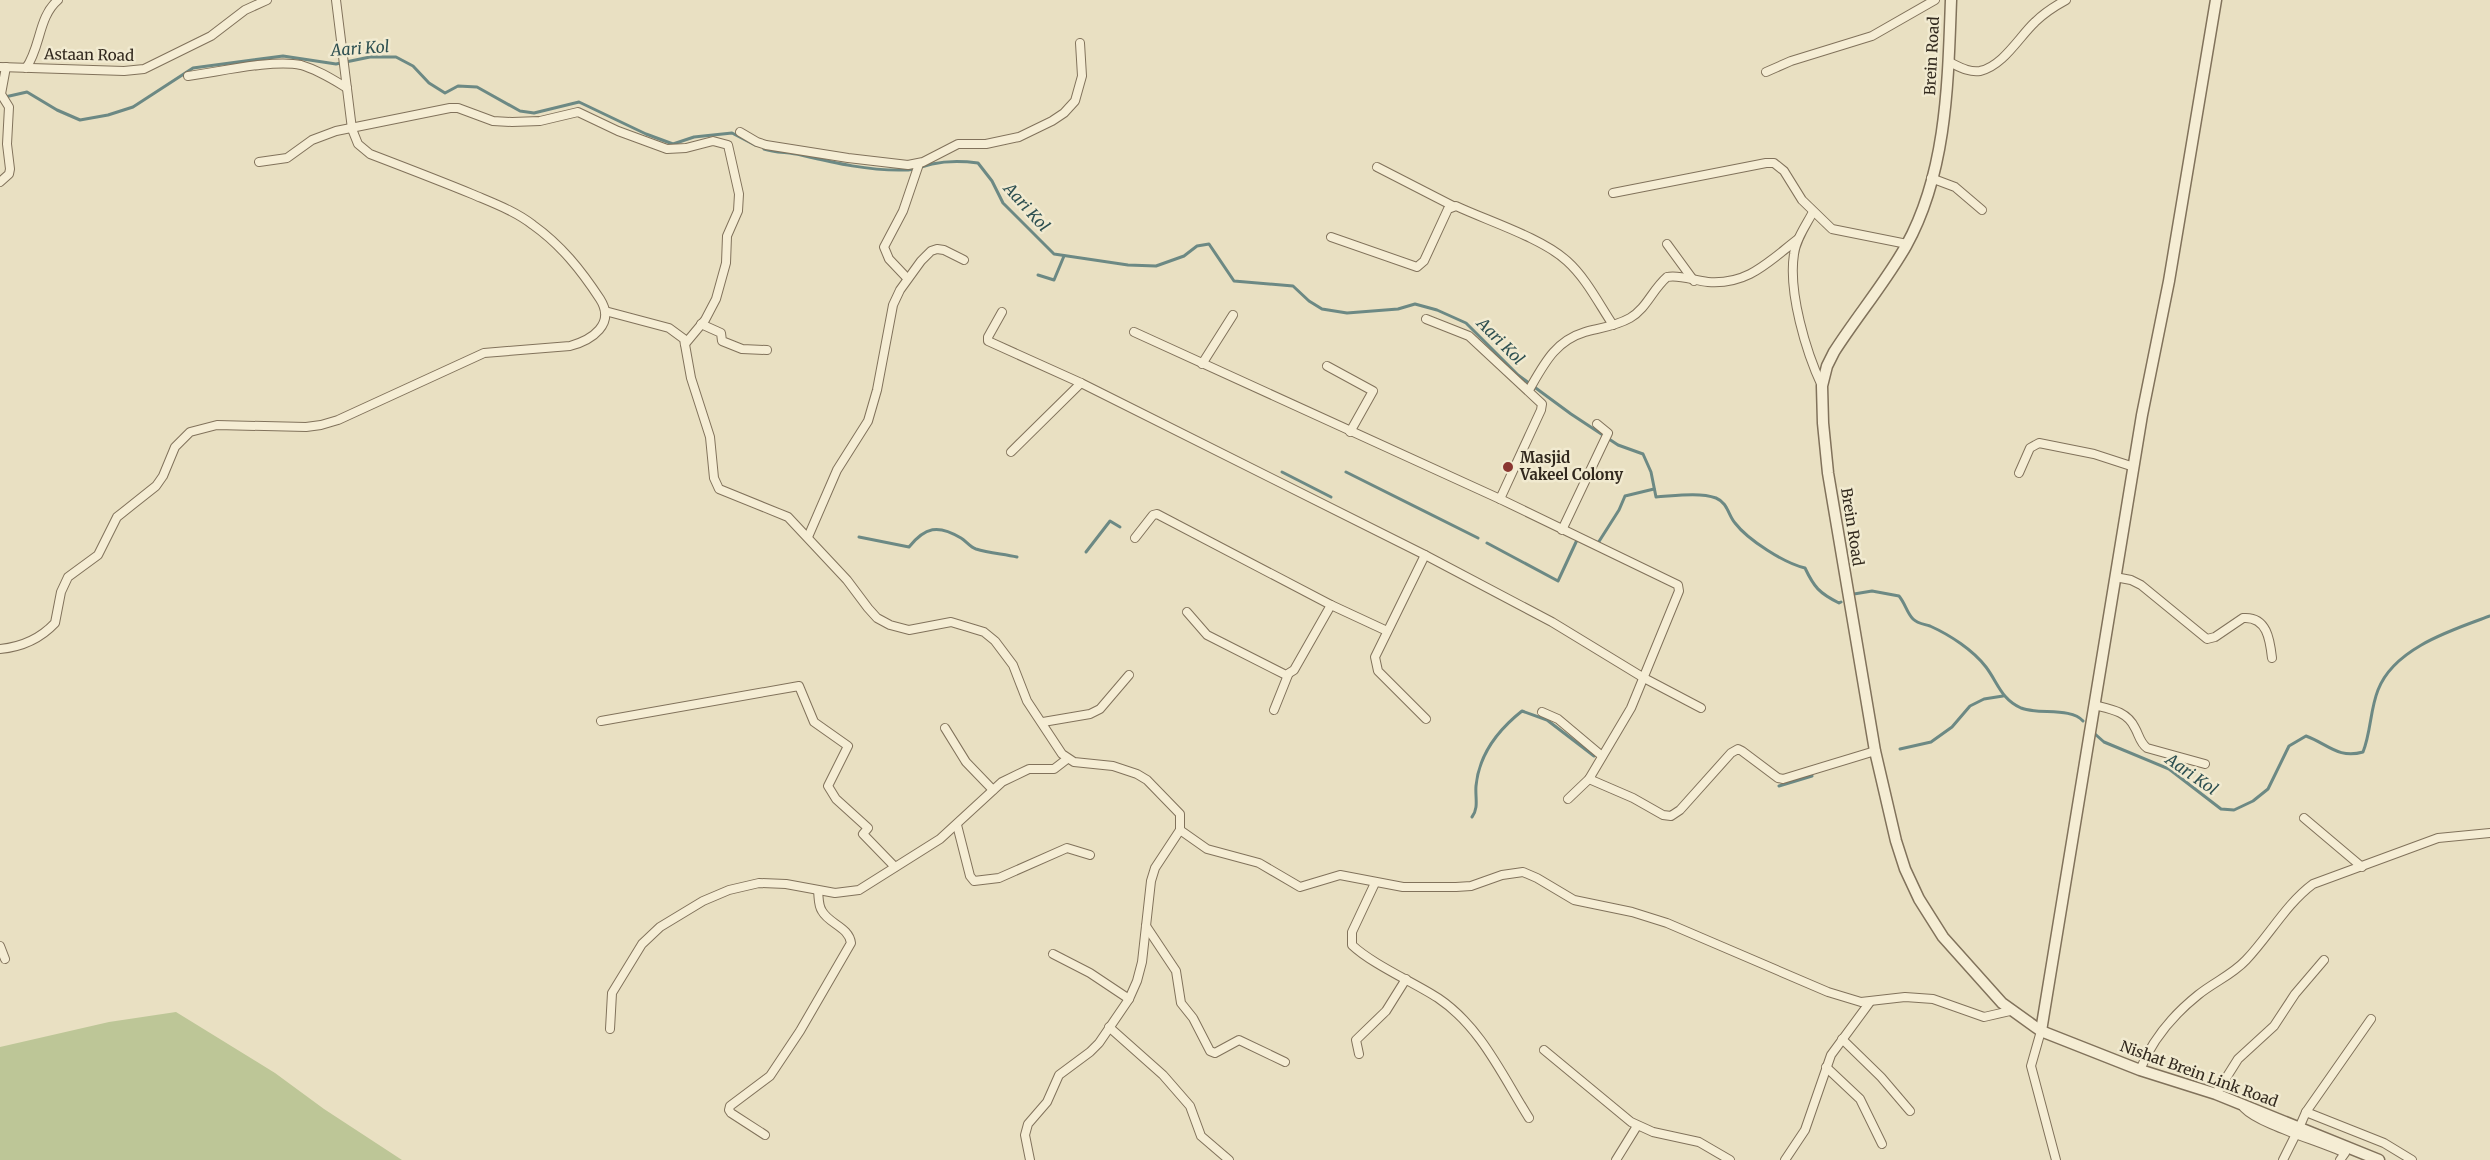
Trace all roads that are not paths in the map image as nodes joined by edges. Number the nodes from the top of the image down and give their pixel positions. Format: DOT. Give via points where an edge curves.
graph roads {
  1 [pos="58,0"];
  2 [pos="267,0"];
  3 [pos="336,0"];
  4 [pos="1935,0"];
  5 [pos="1951,0"];
  6 [pos="2066,0"];
  7 [pos="2216,0"];
  8 [pos="1080,43"];
  9 [pos="1948,62"];
  10 [pos="3,67"];
  11 [pos="26,68"];
  12 [pos="1766,72"];
  13 [pos="188,76"];
  14 [pos="347,88"];
  15 [pos="352,129"];
  16 [pos="740,132"];
  17 [pos="259,162"];
  18 [pos="918,164"];
  19 [pos="1377,167"];
  20 [pos="1931,178"];
  21 [pos="0,182"];
  22 [pos="1613,193"];
  23 [pos="1453,206"];
  24 [pos="1982,210"];
  25 [pos="1813,212"];
  26 [pos="1330,237"];
  27 [pos="1798,239"];
  28 [pos="1667,244"];
  29 [pos="1907,244"];
  30 [pos="964,260"];
  31 [pos="908,278"];
  32 [pos="1694,281"];
  33 [pos="605,311"];
  34 [pos="1002,312"];
  35 [pos="1233,315"];
  36 [pos="1426,319"];
  37 [pos="701,324"];
  38 [pos="1613,325"];
  39 [pos="1134,332"];
  40 [pos="685,344"];
  41 [pos="767,350"];
  42 [pos="1202,364"];
  43 [pos="1327,366"];
  44 [pos="1081,383"];
  45 [pos="1822,386"];
  46 [pos="1529,389"];
  47 [pos="1598,424"];
  48 [pos="1350,432"];
  49 [pos="1011,452"];
  50 [pos="2134,467"];
  51 [pos="2019,472"];
  52 [pos="1500,499"];
  53 [pos="1562,530"];
  54 [pos="808,537"];
  55 [pos="1135,538"];
  56 [pos="1425,555"];
  57 [pos="2115,577"];
  58 [pos="1332,605"];
  59 [pos="1186,612"];
  60 [pos="1387,631"];
  61 [pos="0,649"];
  62 [pos="2272,658"];
  63 [pos="1129,675"];
  64 [pos="1288,675"];
  65 [pos="1644,678"];
  66 [pos="2094,705"];
  67 [pos="1701,708"];
  68 [pos="1274,710"];
  69 [pos="1542,712"];
  70 [pos="1426,719"];
  71 [pos="601,721"];
  72 [pos="1043,723"];
  73 [pos="945,728"];
  74 [pos="1875,751"];
  75 [pos="1602,756"];
  76 [pos="1067,759"];
  77 [pos="2205,764"];
  78 [pos="1589,779"];
  79 [pos="993,790"];
  80 [pos="1568,799"];
  81 [pos="2304,818"];
  82 [pos="957,825"];
  83 [pos="1180,830"];
  84 [pos="2490,833"];
  85 [pos="1090,855"];
  86 [pos="895,867"];
  87 [pos="2362,867"];
  88 [pos="1375,883"];
  89 [pos="818,891"];
  90 [pos="1146,926"];
  91 [pos="0,946"];
  92 [pos="1053,954"];
  93 [pos="5,959"];
  94 [pos="2324,960"];
  95 [pos="1406,979"];
  96 [pos="1129,999"];
  97 [pos="1870,1002"];
  98 [pos="2010,1011"];
  99 [pos="2371,1019"];
  100 [pos="1109,1028"];
  101 [pos="610,1029"];
  102 [pos="2041,1031"];
  103 [pos="1842,1039"];
  104 [pos="1544,1050"];
  105 [pos="1359,1054"];
  106 [pos="1285,1062"];
  107 [pos="1826,1067"];
  108 [pos="2140,1070"];
  109 [pos="2216,1094"];
  110 [pos="1910,1112"];
  111 [pos="2306,1112"];
  112 [pos="1528,1118"];
  113 [pos="1637,1126"];
  114 [pos="2298,1131"];
  115 [pos="765,1135"];
  116 [pos="1882,1144"];
  117 [pos="1030,1160"];
  118 [pos="1229,1160"];
  119 [pos="1616,1160"];
  120 [pos="1730,1160"];
  121 [pos="1785,1160"];
  122 [pos="2056,1160"];
  123 [pos="2283,1160"];
  124 [pos="2340,1160"];
  125 [pos="2379,1160"];
  126 [pos="2412,1160"];
  1 -- 11 [label="street" via="48,12 36,52"];
  2 -- 11 [label="street, Astaan Road" via="245,10 218,32 144,69"];
  3 -- 14 [label="street"];
  4 -- 12 [label="street" via="1872,36"];
  5 -- 9 [label="street, Brein Road"];
  6 -- 9 [label="street" via="2038,19 1988,68 1970,70"];
  7 -- 50 [label="street"];
  8 -- 18 [label="street" via="1081,84 1075,101 1064,113 1019,137 986,144 952,145"];
  9 -- 20 [label="street, Brein Road" via="1943,119"];
  10 -- 11 [label="street, Astaan Road"];
  10 -- 21 [label="street" via="2,98 9,107 10,169"];
  13 -- 14 [label="street" via="270,64 298,65"];
  14 -- 15 [label="street"];
  15 -- 17 [label="street" via="312,140 287,158"];
  15 -- 33 [label="street" via="358,144 370,154 487,200 532,223 572,260"];
  15 -- 37 [label="street" via="450,108 512,123 578,112 667,149 713,141 728,145 740,203 727,236 724,274 711,310"];
  16 -- 18 [label="street" via="766,145 892,164"];
  18 -- 31 [label="street" via="903,211 885,247 890,259"];
  19 -- 23 [label="street"];
  20 -- 24 [label="street" via="1955,187"];
  20 -- 29 [label="street, Brein Road"];
  22 -- 25 [label="street" via="1770,162 1784,171"];
  23 -- 26 [label="street" via="1417,267"];
  23 -- 38 [label="street" via="1534,241 1567,261"];
  25 -- 27 [label="street"];
  25 -- 29 [label="street" via="1832,229"];
  27 -- 32 [label="street" via="1743,279"];
  27 -- 45 [label="street" via="1794,254 1795,290 1803,333"];
  28 -- 32 [label="street"];
  29 -- 45 [label="street, Brein Road" via="1834,352"];
  30 -- 31 [label="street" via="937,249 926,255"];
  31 -- 54 [label="street" via="893,305 868,421 837,470"];
  32 -- 38 [label="street" via="1666,277 1638,313"];
  33 -- 40 [label="street" via="669,328 682,336"];
  33 -- 61 [label="street" via="600,330 582,343 484,353 338,420 306,427 217,425 190,432 175,447 156,486 117,517 98,555 68,577 55,623 32,641"];
  34 -- 44 [label="street" via="988,340"];
  35 -- 42 [label="street"];
  36 -- 46 [label="street" via="1469,336"];
  37 -- 40 [label="street"];
  37 -- 41 [label="street" via="721,333 722,341 737,348"];
  38 -- 46 [label="street" via="1560,343"];
  39 -- 42 [label="street"];
  40 -- 54 [label="street" via="691,378 710,437 715,484 725,493 788,517"];
  42 -- 48 [label="street"];
  43 -- 48 [label="street" via="1373,391"];
  44 -- 49 [label="street"];
  44 -- 56 [label="street"];
  45 -- 74 [label="street, Brein Road" via="1828,473"];
  46 -- 52 [label="street" via="1542,407"];
  47 -- 53 [label="street" via="1608,433"];
  48 -- 52 [label="street"];
  50 -- 51 [label="street" via="2039,443 2030,448"];
  50 -- 57 [label="street"];
  52 -- 53 [label="street"];
  53 -- 65 [label="street" via="1678,585"];
  54 -- 72 [label="street" via="877,618 909,630 951,622 984,632 1013,665 1027,701"];
  55 -- 58 [label="street" via="1156,513"];
  56 -- 60 [label="street"];
  56 -- 65 [label="street" via="1552,622"];
  57 -- 62 [label="street" via="2141,585 2207,639 2243,618 2256,620 2270,636"];
  57 -- 66 [label="street"];
  58 -- 60 [label="street"];
  58 -- 64 [label="street"];
  59 -- 64 [label="street" via="1207,635"];
  60 -- 70 [label="street" via="1375,657 1375,667"];
  63 -- 72 [label="street" via="1100,710"];
  64 -- 68 [label="street"];
  65 -- 67 [label="street"];
  65 -- 75 [label="street"];
  66 -- 77 [label="street" via="2125,715 2147,748"];
  66 -- 102 [label="street"];
  69 -- 75 [label="street" via="1558,719"];
  71 -- 86 [label="street" via="799,686 814,722 848,746 828,786 868,828 864,834"];
  72 -- 76 [label="street"];
  73 -- 79 [label="street" via="966,762"];
  74 -- 78 [label="street" via="1784,779 1742,751 1734,751 1671,816"];
  74 -- 98 [label="street, Brein Road" via="1896,841 1919,899 1943,937"];
  75 -- 78 [label="street"];
  76 -- 79 [label="street" via="1054,769 1020,772"];
  76 -- 83 [label="street" via="1113,766 1147,780 1179,814"];
  78 -- 80 [label="street"];
  79 -- 82 [label="street"];
  81 -- 87 [label="street"];
  82 -- 85 [label="street" via="974,881 999,878 1066,848"];
  82 -- 86 [label="street"];
  83 -- 88 [label="street" via="1207,849 1259,863 1300,887 1340,874"];
  83 -- 90 [label="street" via="1155,868"];
  84 -- 87 [label="street" via="2438,838"];
  86 -- 89 [label="street" via="859,890"];
  87 -- 108 [label="street" via="2318,881 2307,889 2241,965 2199,994 2164,1029"];
  88 -- 95 [label="street" via="1350,941"];
  88 -- 97 [label="street" via="1456,887 1509,873 1527,873 1574,900 1649,917 1837,996"];
  89 -- 101 [label="street" via="786,884 748,884 717,894 660,927 642,944 612,993"];
  89 -- 115 [label="street" via="820,909 848,934 851,943 770,1076 730,1106 731,1113"];
  90 -- 96 [label="street" via="1140,973"];
  90 -- 106 [label="street" via="1176,971 1183,1007 1210,1051 1215,1053 1239,1040"];
  91 -- 93 [label="street"];
  92 -- 96 [label="street"];
  94 -- 109 [label="street" via="2274,1026 2238,1059"];
  95 -- 105 [label="street" via="1386,1011 1356,1040"];
  95 -- 112 [label="street" via="1445,1003 1474,1031"];
  96 -- 100 [label="street"];
  97 -- 98 [label="street" via="1905,997 1933,999 1984,1017"];
  97 -- 103 [label="street"];
  98 -- 102 [label="street, Brein Road"];
  99 -- 111 [label="street"];
  100 -- 117 [label="street" via="1090,1052 1059,1075 1047,1102 1028,1124 1025,1135"];
  100 -- 118 [label="street" via="1163,1075 1190,1106 1200,1136"];
  102 -- 108 [label="street, Nishat Brein Link Road"];
  102 -- 122 [label="street" via="2031,1066"];
  103 -- 107 [label="street"];
  103 -- 110 [label="street"];
  104 -- 113 [label="street"];
  107 -- 116 [label="street" via="1865,1106"];
  107 -- 121 [label="street" via="1805,1130"];
  108 -- 109 [label="street, Nishat Brein Link Road"];
  109 -- 114 [label="street, Nishat Brein Link Road"];
  111 -- 114 [label="street"];
  111 -- 126 [label="street" via="2384,1143"];
  113 -- 119 [label="street"];
  113 -- 120 [label="street" via="1700,1142"];
  114 -- 123 [label="street"];
  114 -- 124 [label="street" via="2345,1153"];
  114 -- 125 [label="street, Nishat Brein Link Road"];
}
